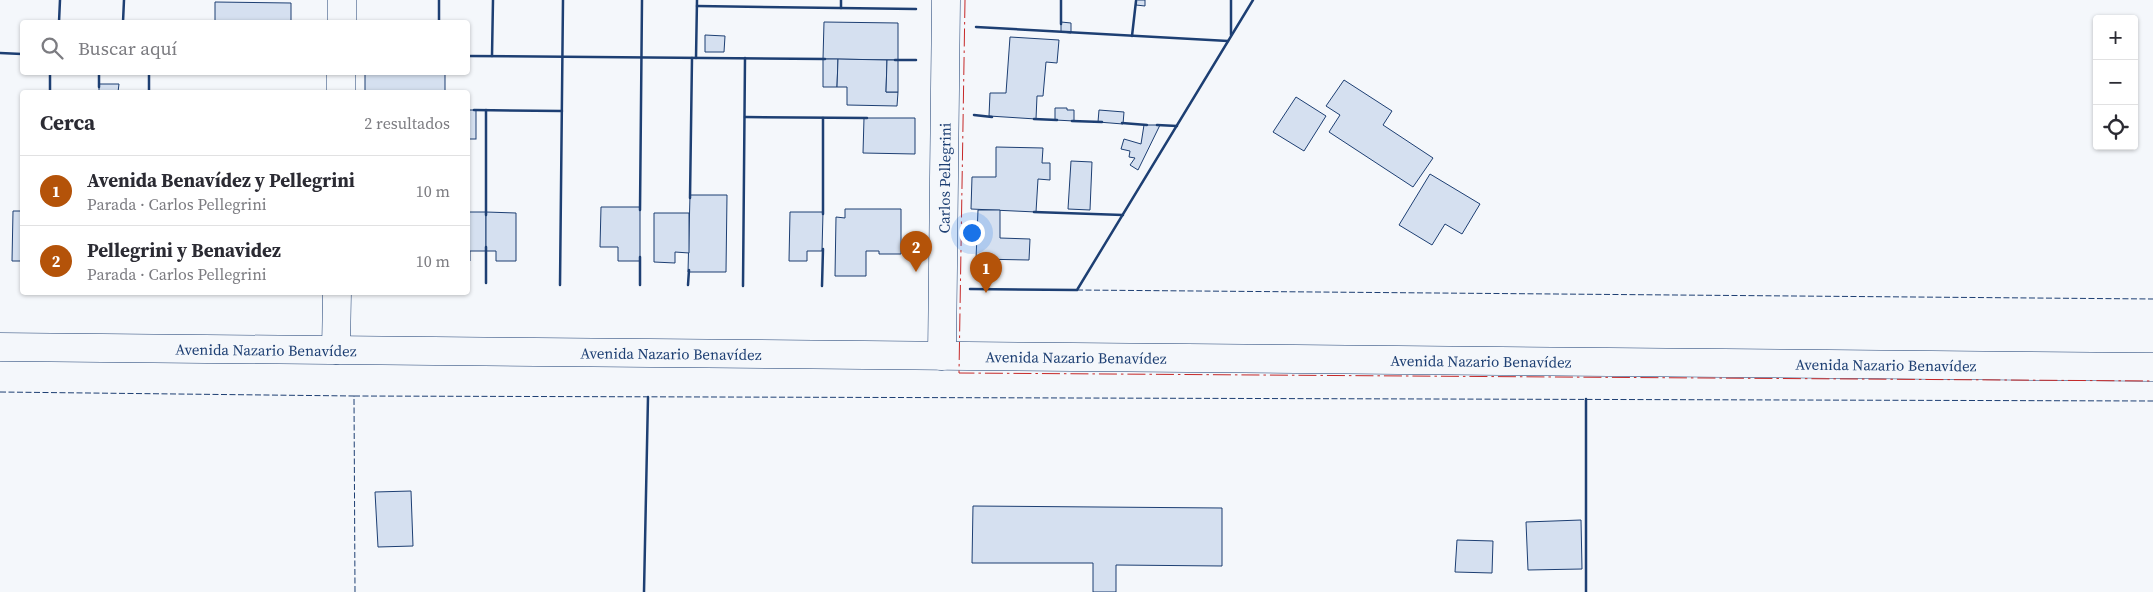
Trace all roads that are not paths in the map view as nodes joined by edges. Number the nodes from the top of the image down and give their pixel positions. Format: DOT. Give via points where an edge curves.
graph roads {
  1 [pos="342,0"];
  2 [pos="946,0"];
  3 [pos="342,20"];
  4 [pos="341,75"];
  5 [pos="341,90"];
  6 [pos="337,295"];
  7 [pos="0,347"];
  8 [pos="336,350"];
  9 [pos="942,356"];
  10 [pos="2153,367"];
  1 -- 3 [label="main road"];
  2 -- 9 [label="main road, Carlos Pellegrini"];
  4 -- 5 [label="main road"];
  6 -- 8 [label="main road"];
  7 -- 8 [label="main road, Avenida Nazario Benavídez"];
  8 -- 9 [label="main road, Avenida Nazario Benavídez"];
  9 -- 10 [label="main road, Avenida Nazario Benavídez"];
}
